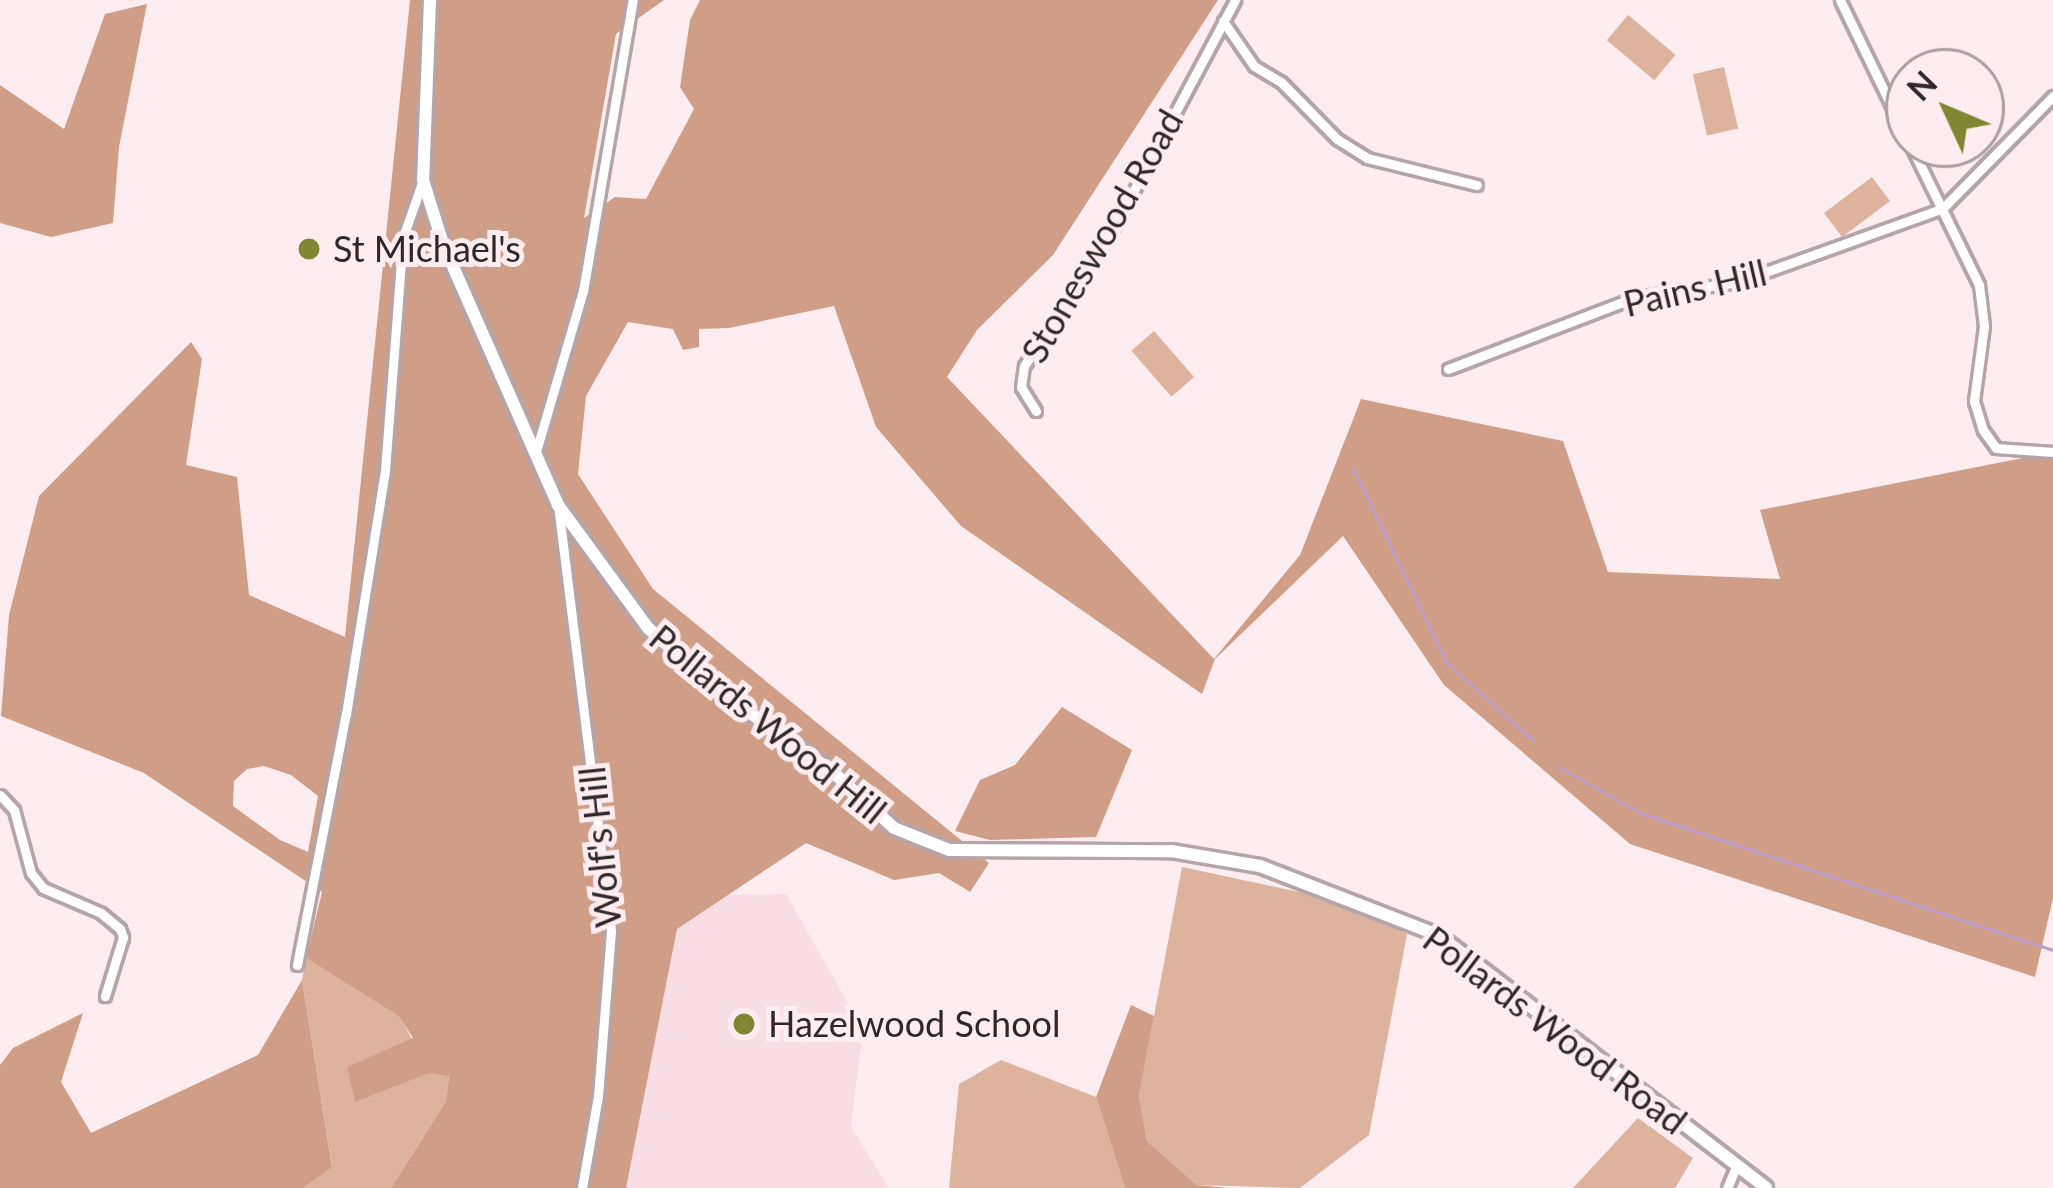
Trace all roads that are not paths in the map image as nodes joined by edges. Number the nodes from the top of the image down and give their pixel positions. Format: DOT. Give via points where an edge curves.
graph roads {
  1 [pos="430,0"];
  2 [pos="634,0"];
  3 [pos="1235,0"];
  4 [pos="1840,0"];
  5 [pos="1223,21"];
  6 [pos="1885,93"];
  7 [pos="2053,96"];
  8 [pos="1922,168"];
  9 [pos="423,180"];
  10 [pos="1477,185"];
  11 [pos="1943,208"];
  12 [pos="1448,369"];
  13 [pos="1036,411"];
  14 [pos="2053,452"];
  15 [pos="535,455"];
  16 [pos="558,506"];
  17 [pos="0,795"];
  18 [pos="1160,852"];
  19 [pos="297,965"];
  20 [pos="105,996"];
  21 [pos="1736,1167"];
  22 [pos="582,1188"];
  23 [pos="1727,1188"];
  24 [pos="1766,1188"];
  1 -- 9 [label="street, Pollards Wood Hill"];
  2 -- 15 [label="street" via="583,291"];
  3 -- 5 [label="street, Stoneswood Road"];
  4 -- 6 [label="street"];
  5 -- 10 [label="street" via="1254,66 1336,139 1367,158"];
  5 -- 13 [label="street, Stoneswood Road" via="1115,224 1024,366 1022,387"];
  7 -- 11 [label="street"];
  8 -- 11 [label="street"];
  9 -- 15 [label="street, Pollards Wood Hill"];
  9 -- 19 [label="street" via="403,237 385,470"];
  11 -- 12 [label="street, Pains Hill" via="1738,282 1636,297"];
  11 -- 14 [label="street" via="1979,284 1984,326 1974,401 1983,430 1996,448"];
  15 -- 16 [label="street, Pollards Wood Hill"];
  16 -- 18 [label="street, Pollards Wood Hill" via="647,628 894,828 949,850"];
  16 -- 22 [label="street, Wolf's Hill" via="611,931"];
  17 -- 20 [label="street" via="43,888 128,934"];
  18 -- 21 [label="street, Pollards Wood Road" via="1259,866 1438,935"];
  21 -- 23 [label="street"];
  21 -- 24 [label="street, Pollards Wood Road"];
}
